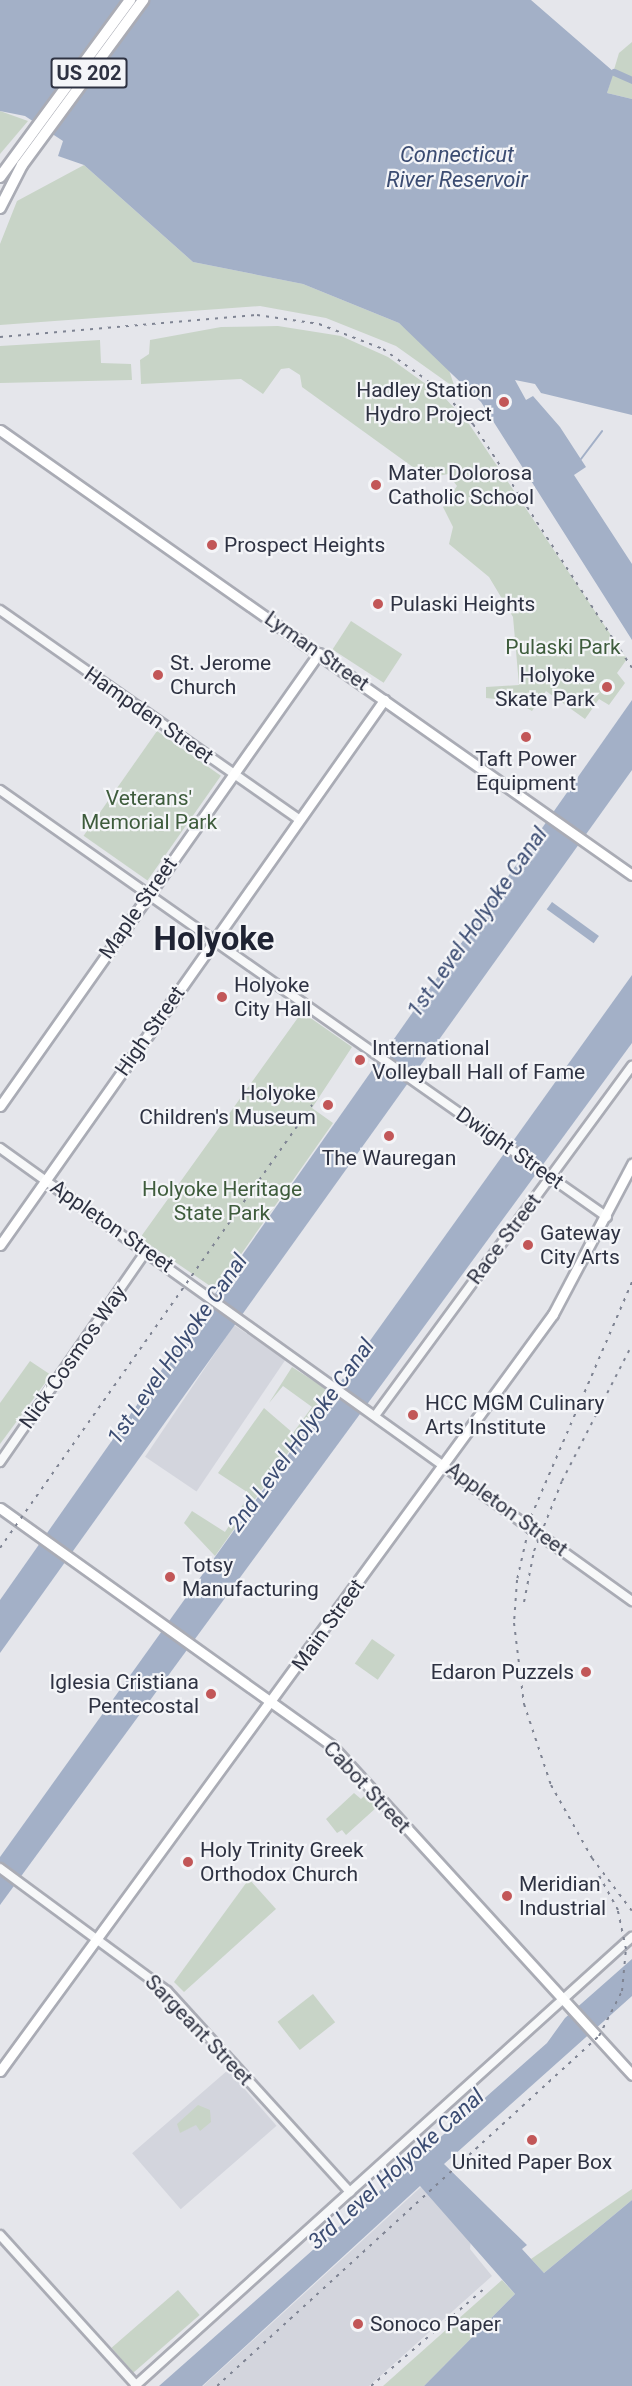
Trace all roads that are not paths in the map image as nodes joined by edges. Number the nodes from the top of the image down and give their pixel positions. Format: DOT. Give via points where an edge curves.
graph roads {
  1 [pos="129,0"];
  2 [pos="143,0"];
  3 [pos="31,144"];
  4 [pos="0,177"];
  5 [pos="0,208"];
  6 [pos="0,430"];
  7 [pos="0,610"];
  8 [pos="319,653"];
  9 [pos="384,700"];
  10 [pos="233,774"];
  11 [pos="0,790"];
  12 [pos="299,819"];
  13 [pos="632,875"];
  14 [pos="147,893"];
  15 [pos="214,940"];
  16 [pos="632,1066"];
  17 [pos="0,1106"];
  18 [pos="0,1148"];
  19 [pos="632,1164"];
  20 [pos="546,1174"];
  21 [pos="46,1180"];
  22 [pos="607,1217"];
  23 [pos="0,1245"];
  24 [pos="146,1251"];
  25 [pos="377,1413"];
  26 [pos="0,1462"];
  27 [pos="445,1463"];
  28 [pos="0,1508"];
  29 [pos="632,1601"];
  30 [pos="271,1701"];
  31 [pos="0,1868"];
  32 [pos="97,1937"];
  33 [pos="632,1937"];
  34 [pos="566,2002"];
  35 [pos="0,2071"];
  36 [pos="632,2075"];
  37 [pos="350,2192"];
  38 [pos="0,2235"];
  39 [pos="136,2386"];
  1 -- 3 [label="main road, US 202"];
  2 -- 3 [label="main road, US 202"];
  3 -- 4 [label="main road, US 202"];
  3 -- 5 [label="main road, US 202"];
  6 -- 8 [label="main road, Lyman Street"];
  7 -- 10 [label="street, Hampden Street"];
  8 -- 9 [label="main road, Lyman Street"];
  8 -- 10 [label="main road, Maple Street"];
  9 -- 12 [label="main road, High Street"];
  9 -- 13 [label="main road, Lyman Street"];
  10 -- 12 [label="street, Hampden Street"];
  10 -- 14 [label="main road, Maple Street"];
  11 -- 14 [label="street, Dwight Street"];
  12 -- 15 [label="main road, High Street"];
  14 -- 15 [label="street, Dwight Street"];
  14 -- 17 [label="main road, Maple Street"];
  15 -- 20 [label="street, Dwight Street"];
  15 -- 21 [label="main road, High Street"];
  16 -- 20 [label="street, Race Street"];
  18 -- 21 [label="street, Appleton Street"];
  19 -- 22 [label="main road, Main Street"];
  20 -- 22 [label="street, Dwight Street"];
  20 -- 25 [label="street, Race Street"];
  21 -- 23 [label="main road, High Street"];
  21 -- 24 [label="street, Appleton Street"];
  22 -- 27 [label="main road, Main Street" via="562,1301"];
  24 -- 25 [label="street, Appleton Street"];
  24 -- 26 [label="street, Nick Cosmos Way"];
  25 -- 27 [label="street, Appleton Street"];
  27 -- 29 [label="street, Appleton Street"];
  27 -- 30 [label="main road, Main Street"];
  28 -- 30 [label="main road, Cabot Street"];
  30 -- 32 [label="main road, Main Street"];
  30 -- 34 [label="main road, Cabot Street" via="344,1757"];
  31 -- 32 [label="street, Sargeant Street"];
  32 -- 35 [label="main road, Main Street"];
  32 -- 37 [label="street, Sargeant Street" via="167,1991"];
  33 -- 34 [label="street"];
  34 -- 36 [label="main road, Cabot Street"];
  34 -- 37 [label="street"];
  37 -- 39 [label="street"];
  38 -- 39 [label="street"];
}
